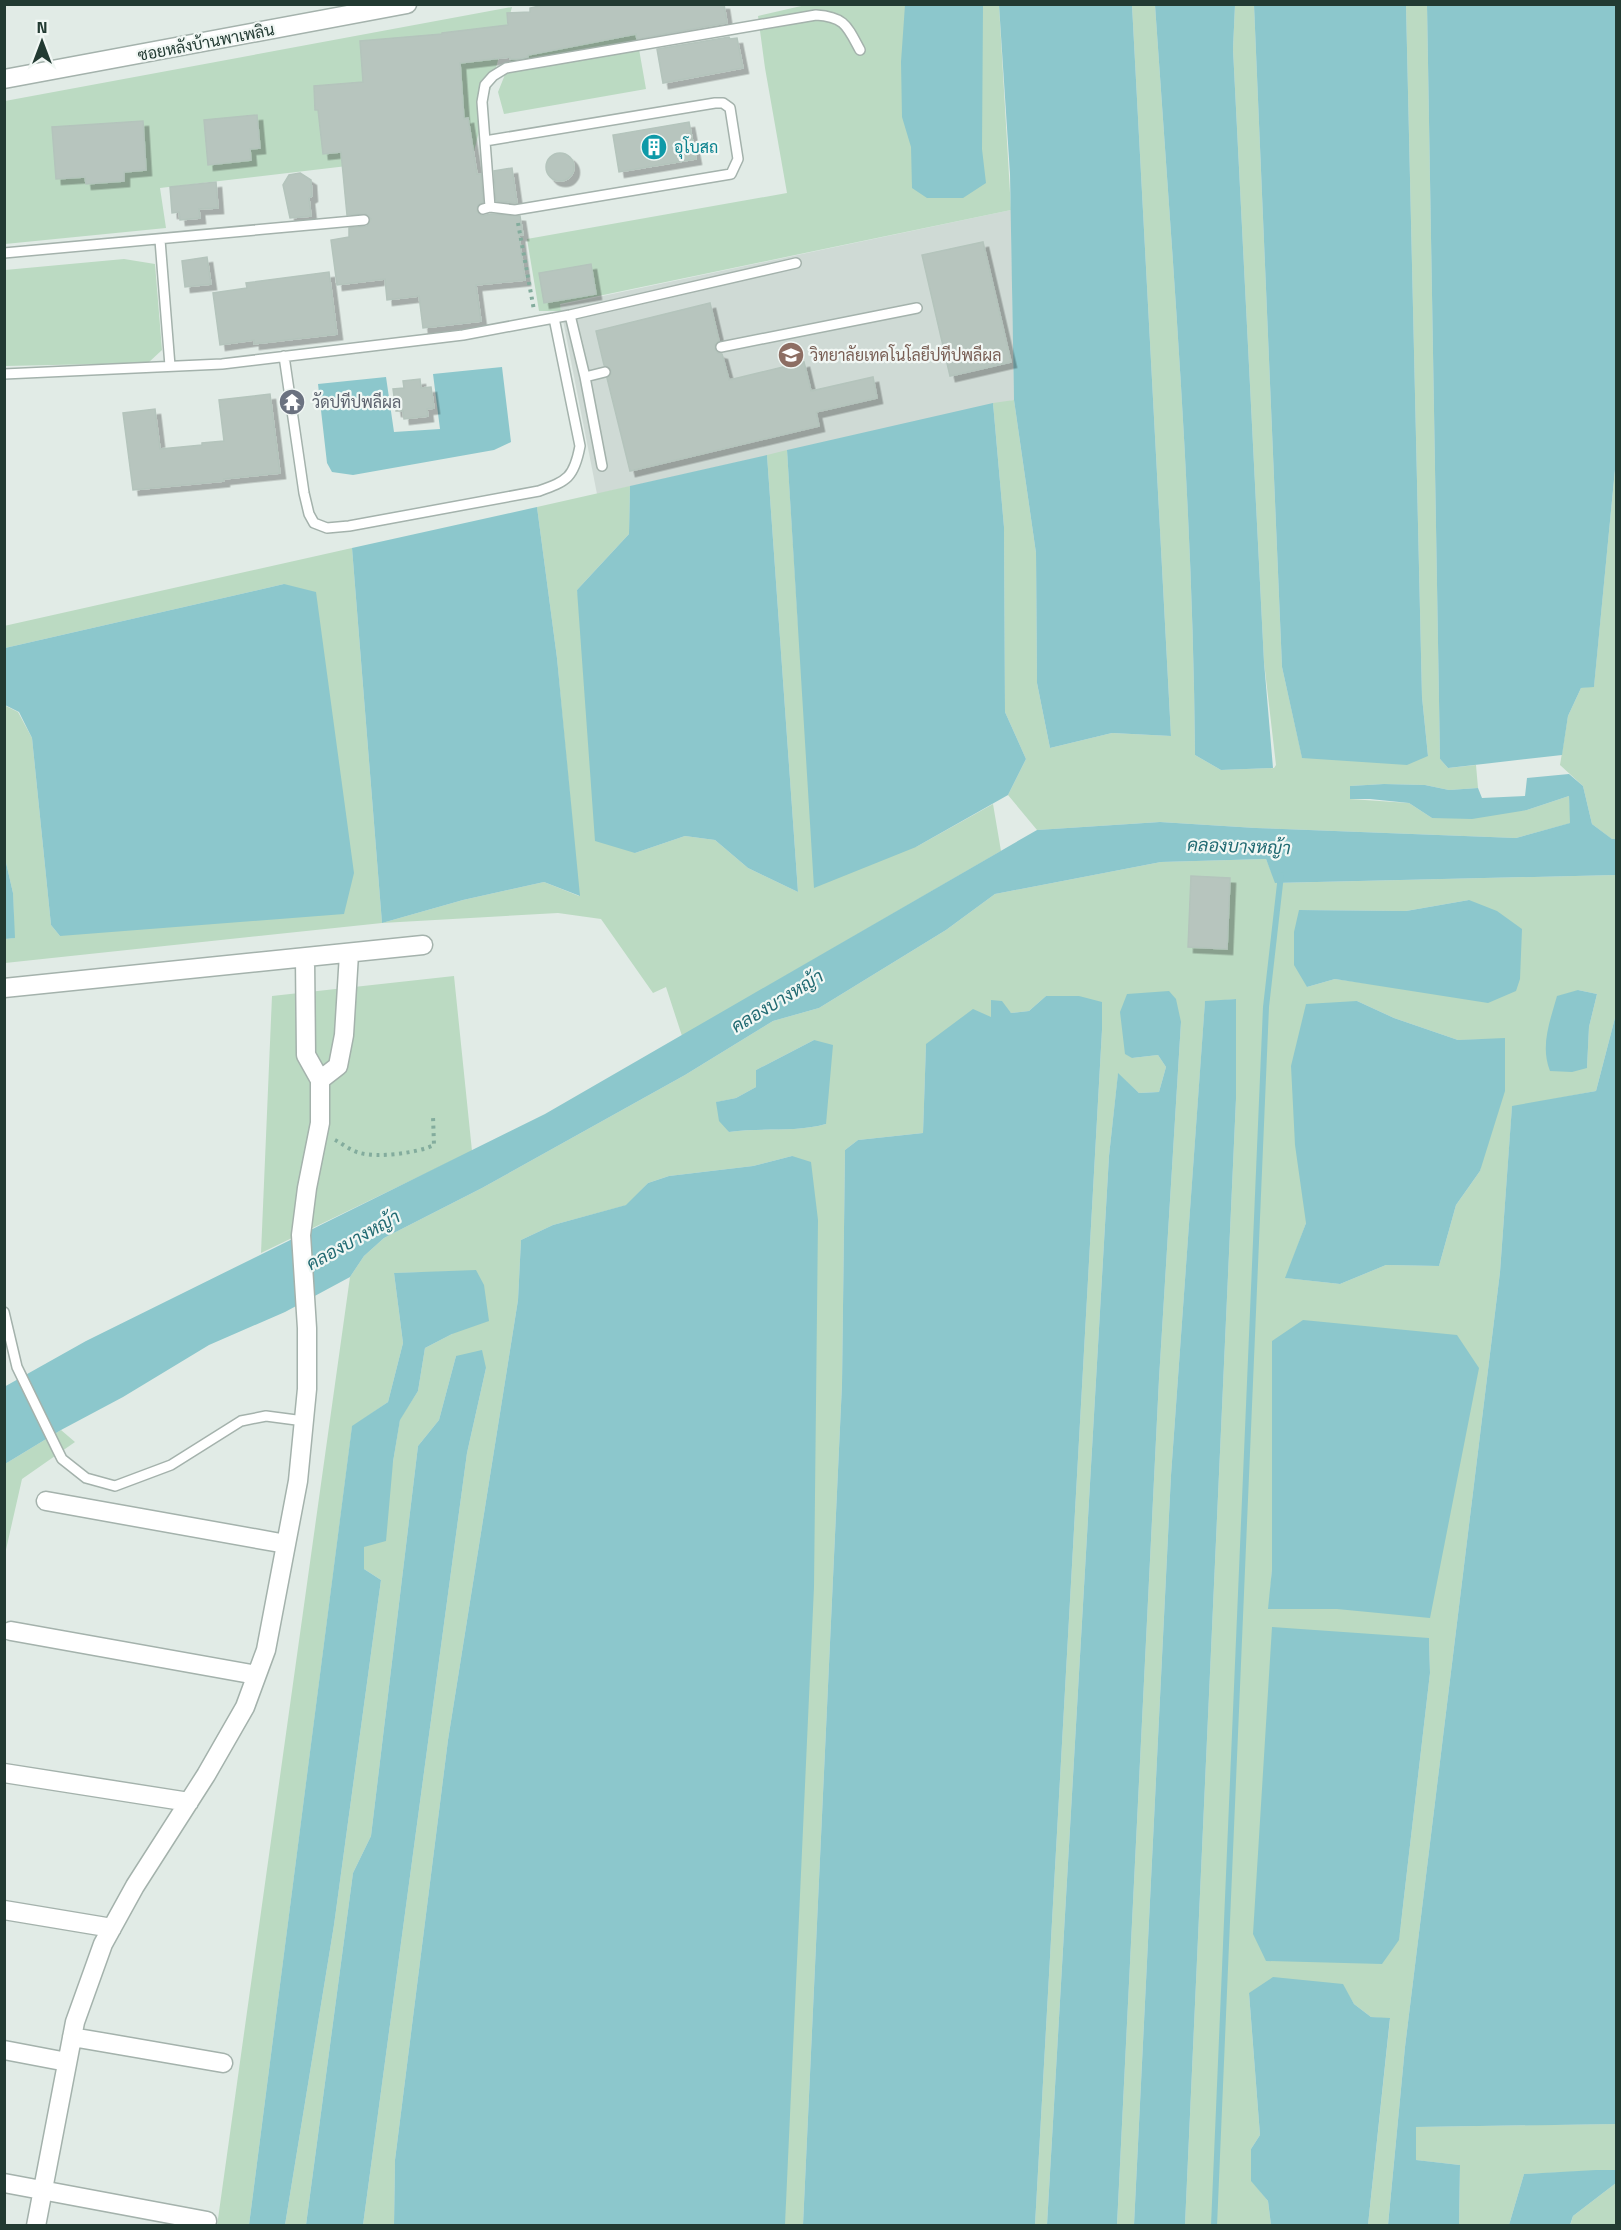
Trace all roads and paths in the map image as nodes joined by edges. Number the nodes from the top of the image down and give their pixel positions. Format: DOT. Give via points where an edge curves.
graph roads {
  1 [pos="407,4"];
  2 [pos="860,50"];
  3 [pos="4,79"];
  4 [pos="485,141"];
  5 [pos="515,210"];
  6 [pos="364,220"];
  7 [pos="160,240"];
  8 [pos="4,253"];
  9 [pos="796,263"];
  10 [pos="917,308"];
  11 [pos="570,315"];
  12 [pos="554,318"];
  13 [pos="537,322"];
  14 [pos="721,347"];
  15 [pos="284,356"];
  16 [pos="170,366"];
  17 [pos="605,372"];
  18 [pos="4,374"];
  19 [pos="585,377"];
  20 [pos="602,466"];
  21 [pos="423,945"];
  22 [pos="349,954"];
  23 [pos="305,958"];
  24 [pos="4,988"];
  25 [pos="320,1080"];
  26 [pos="433,1116"];
  27 [pos="319,1130"];
  28 [pos="4,1312"];
  29 [pos="304,1421"];
  30 [pos="46,1501"];
  31 [pos="286,1544"];
  32 [pos="11,1631"];
  33 [pos="256,1676"];
  34 [pos="4,1773"];
  35 [pos="189,1803"];
  36 [pos="4,1910"];
  37 [pos="112,1929"];
  38 [pos="72,2037"];
  39 [pos="4,2050"];
  40 [pos="67,2062"];
  41 [pos="223,2063"];
  42 [pos="4,2183"];
  43 [pos="43,2190"];
  44 [pos="207,2221"];
  45 [pos="36,2226"];
  1 -- 3 [label="street, ซอยหลังบ้านพาเพลิน"];
  2 -- 4 [label="lane" via="845,24 834,16 816,15 506,68 485,85"];
  4 -- 5 [label="lane" via="487,208"];
  4 -- 5 [label="lane" via="716,103 730,108 738,159 731,174"];
  5 -- 13 [label="path"];
  6 -- 7 [label="lane"];
  7 -- 8 [label="lane"];
  7 -- 16 [label="lane"];
  9 -- 11 [label="lane"];
  10 -- 14 [label="lane"];
  11 -- 12 [label="lane"];
  11 -- 19 [label="lane"];
  12 -- 13 [label="lane"];
  12 -- 15 [label="lane" via="580,446 577,463 564,482 538,491 349,526 327,528 314,523 309,514"];
  13 -- 15 [label="lane" via="463,335"];
  15 -- 16 [label="lane"];
  16 -- 18 [label="lane"];
  17 -- 19 [label="lane"];
  19 -- 20 [label="lane"];
  21 -- 22 [label="street"];
  22 -- 23 [label="street"];
  22 -- 25 [label="street" via="338,1066"];
  23 -- 24 [label="street"];
  23 -- 25 [label="street" via="306,1054"];
  25 -- 27 [label="street"];
  26 -- 27 [label="path" via="434,1145 423,1150 360,1154"];
  27 -- 29 [label="street" via="306,1188 301,1235 306,1328"];
  28 -- 29 [label="lane" via="18,1370 57,1449 62,1459 86,1478 115,1486 171,1465 241,1421 266,1416"];
  29 -- 31 [label="street"];
  30 -- 31 [label="street"];
  31 -- 33 [label="street" via="266,1650"];
  32 -- 33 [label="street"];
  33 -- 35 [label="street" via="244,1707"];
  34 -- 35 [label="street"];
  35 -- 37 [label="street"];
  36 -- 37 [label="street"];
  37 -- 38 [label="street" via="103,1944"];
  38 -- 40 [label="street"];
  38 -- 41 [label="street"];
  39 -- 40 [label="street"];
  40 -- 43 [label="street"];
  42 -- 43 [label="street"];
  43 -- 44 [label="street"];
  43 -- 45 [label="street"];
}
